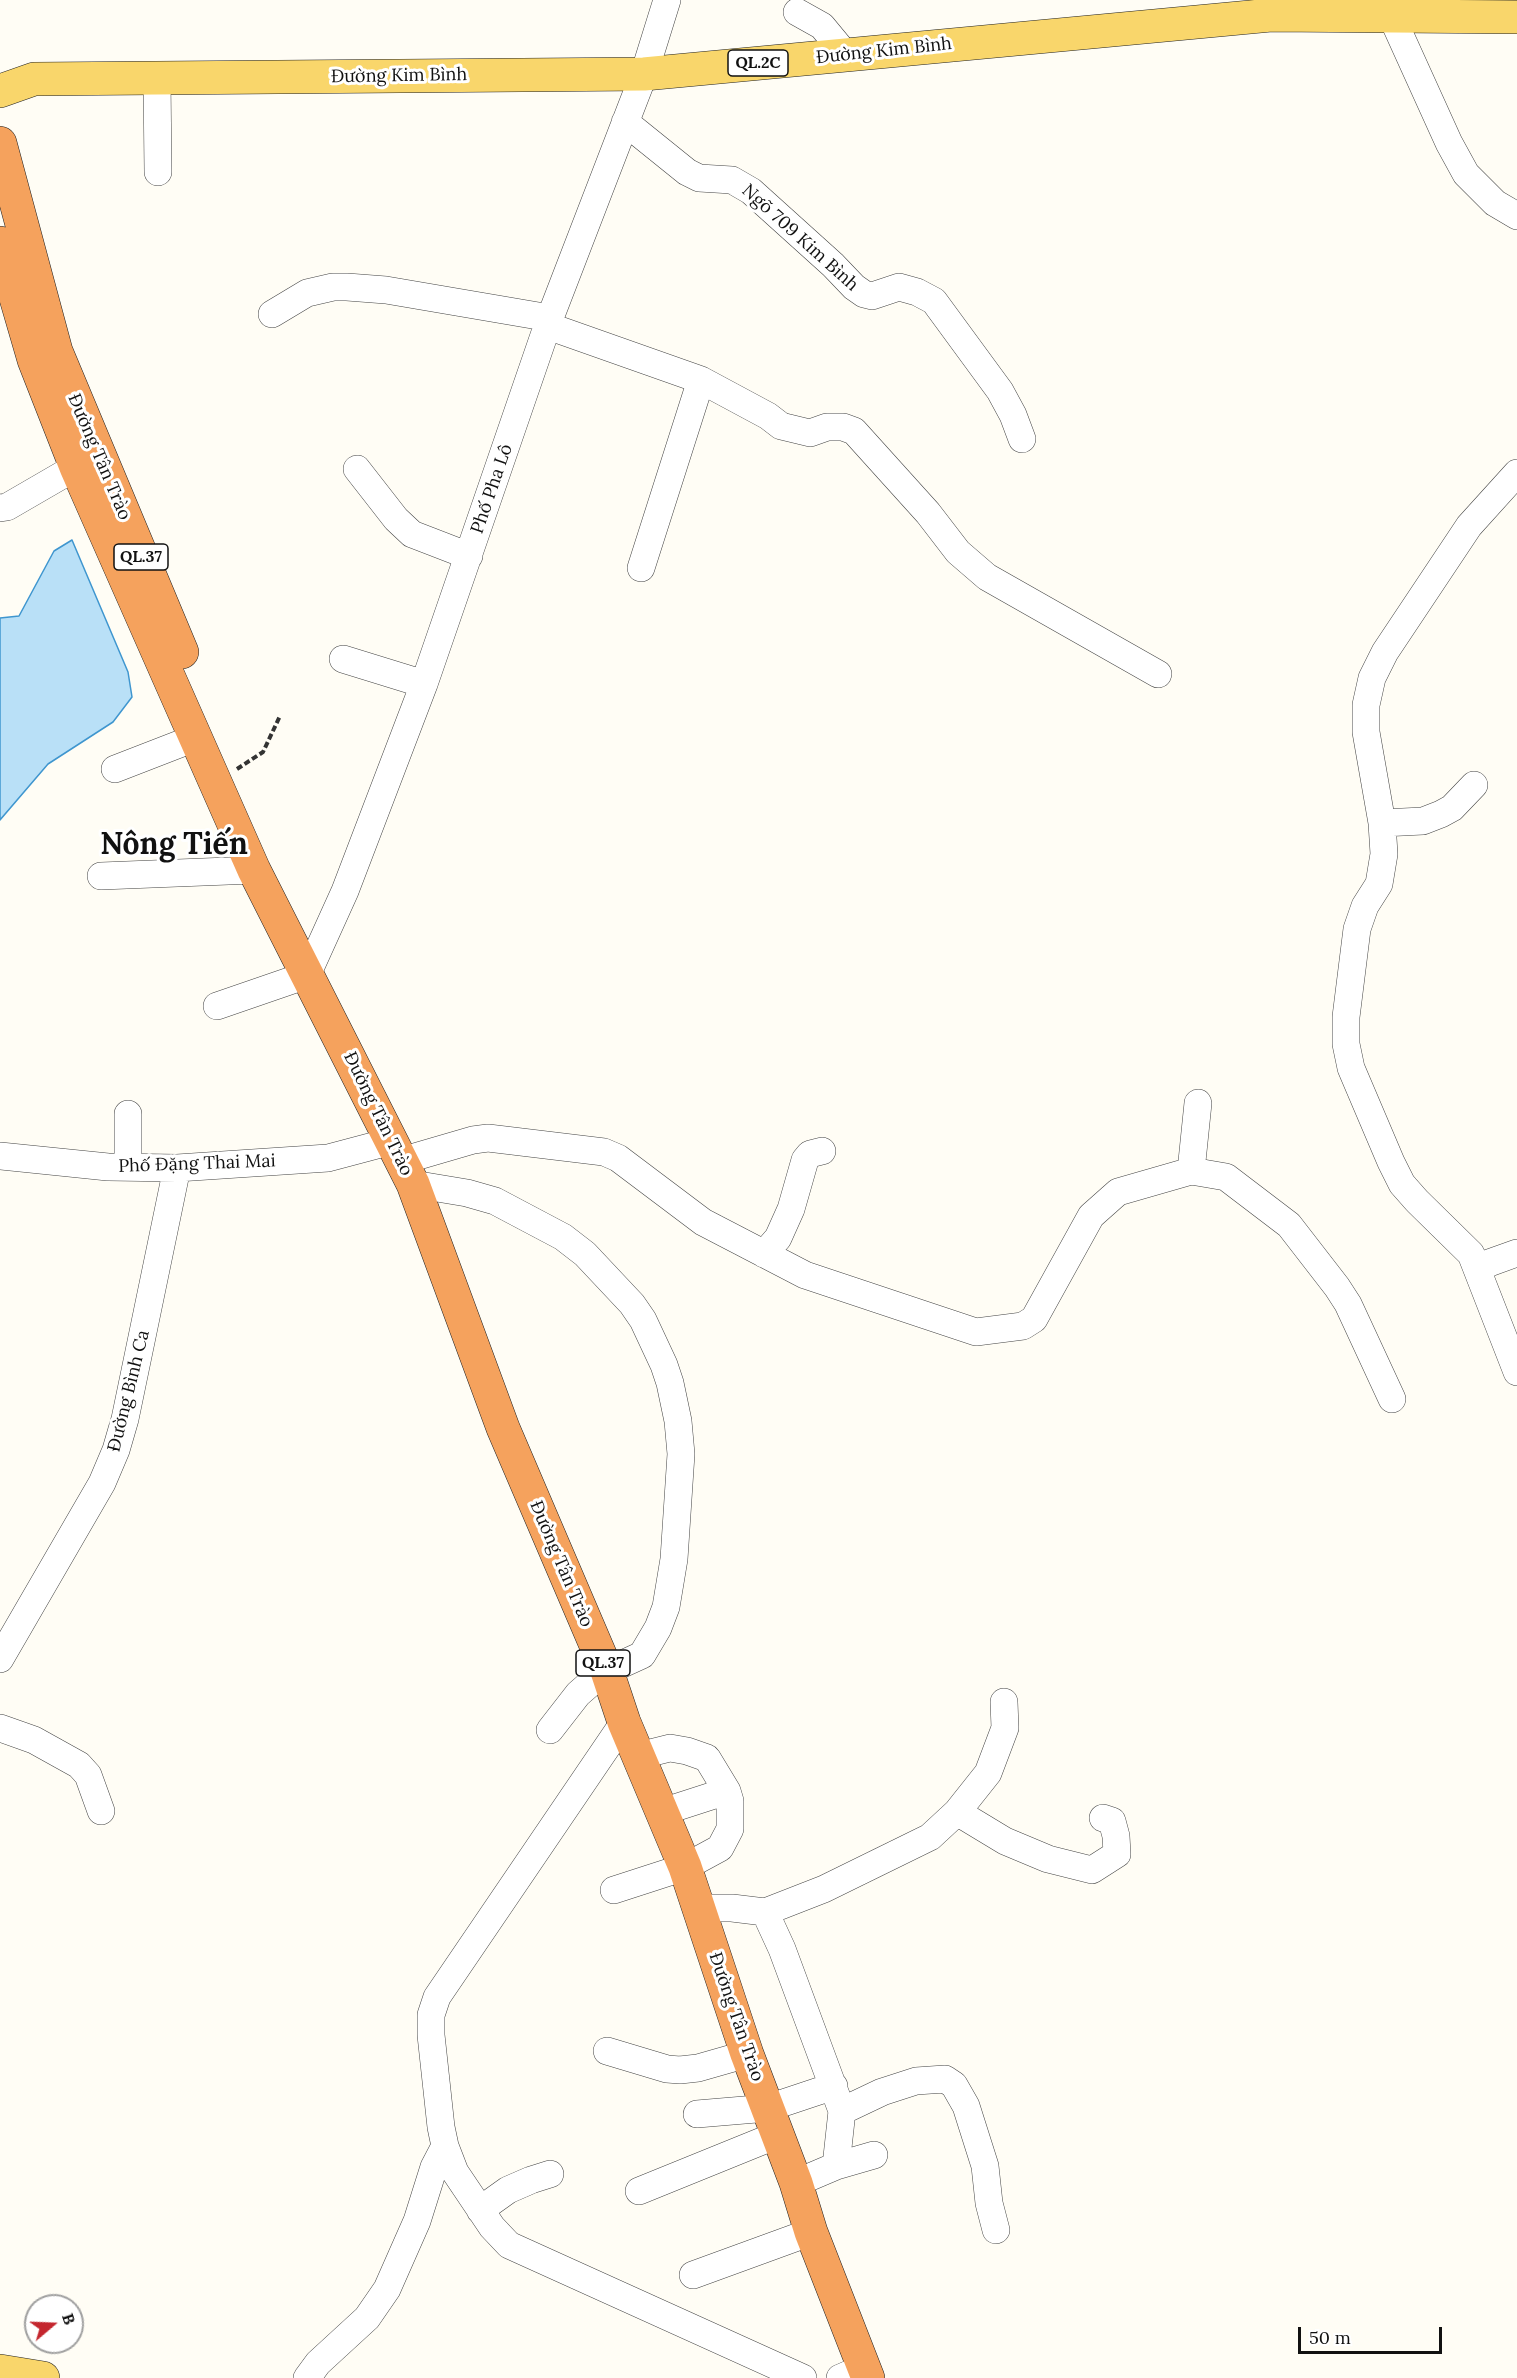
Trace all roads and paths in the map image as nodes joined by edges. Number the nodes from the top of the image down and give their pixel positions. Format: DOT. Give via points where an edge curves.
graph roads {
  1 [pos="667,0"];
  2 [pos="1275,8"];
  3 [pos="797,12"];
  4 [pos="1391,15"];
  5 [pos="1517,17"];
  6 [pos="846,55"];
  7 [pos="644,74"];
  8 [pos="157,78"];
  9 [pos="0,91"];
  10 [pos="625,122"];
  11 [pos="0,143"];
  12 [pos="158,172"];
  13 [pos="1517,216"];
  14 [pos="0,243"];
  15 [pos="272,314"];
  16 [pos="549,322"];
  17 [pos="701,380"];
  18 [pos="1022,439"];
  19 [pos="88,466"];
  20 [pos="357,469"];
  21 [pos="1517,473"];
  22 [pos="0,508"];
  23 [pos="469,556"];
  24 [pos="642,568"];
  25 [pos="343,659"];
  26 [pos="1158,674"];
  27 [pos="424,684"];
  28 [pos="280,716"];
  29 [pos="195,738"];
  30 [pos="115,769"];
  31 [pos="233,772"];
  32 [pos="1474,785"];
  33 [pos="1382,823"];
  34 [pos="254,870"];
  35 [pos="101,876"];
  36 [pos="304,969"];
  37 [pos="217,1005"];
  38 [pos="1198,1103"];
  39 [pos="128,1114"];
  40 [pos="822,1151"];
  41 [pos="0,1156"];
  42 [pos="402,1162"];
  43 [pos="128,1166"];
  44 [pos="177,1168"];
  45 [pos="1191,1171"];
  46 [pos="1517,1253"];
  47 [pos="764,1254"];
  48 [pos="1478,1270"];
  49 [pos="1517,1372"];
  50 [pos="1392,1399"];
  51 [pos="0,1659"];
  52 [pos="607,1671"];
  53 [pos="1004,1702"];
  54 [pos="624,1722"];
  55 [pos="0,1728"];
  56 [pos="550,1730"];
  57 [pos="638,1756"];
  58 [pos="727,1791"];
  59 [pos="101,1811"];
  60 [pos="662,1812"];
  61 [pos="957,1812"];
  62 [pos="1103,1818"];
  63 [pos="685,1867"];
  64 [pos="614,1890"];
  65 [pos="699,1908"];
  66 [pos="765,1912"];
  67 [pos="607,2051"];
  68 [pos="747,2054"];
  69 [pos="838,2098"];
  70 [pos="698,2114"];
  71 [pos="772,2122"];
  72 [pos="445,2146"];
  73 [pos="874,2155"];
  74 [pos="836,2166"];
  75 [pos="550,2174"];
  76 [pos="796,2182"];
  77 [pos="639,2191"];
  78 [pos="480,2210"];
  79 [pos="996,2230"];
  80 [pos="811,2232"];
  81 [pos="693,2275"];
  82 [pos="0,2371"];
  83 [pos="857,2375"];
  84 [pos="43,2378"];
  85 [pos="307,2378"];
  86 [pos="803,2378"];
  1 -- 7 [label="street, Phố Pha Lô"];
  2 -- 4 [label="main road, Đường Kim Bình / QL.2C"];
  2 -- 6 [label="main road, Đường Kim Bình / QL.2C"];
  3 -- 6 [label="street" via="822,26"];
  4 -- 5 [label="main road, Đường Kim Bình / QL.2C"];
  4 -- 13 [label="street" via="1467,174 1495,203"];
  6 -- 7 [label="main road, Đường Kim Bình / QL.2C"];
  7 -- 8 [label="main road, Đường Kim Bình / QL.2C"];
  7 -- 10 [label="street, Phố Pha Lô"];
  8 -- 9 [label="main road, Đường Kim Bình / QL.2C" via="34,79"];
  8 -- 12 [label="street"];
  10 -- 16 [label="street, Phố Pha Lô"];
  10 -- 18 [label="street, Ngõ 709 Kim Bình" via="687,172 699,178 732,180 751,191 864,294 872,296 899,287 934,301 1000,391"];
  11 -- 19 [label="highway, Đường Tân Trào / QL.37"];
  14 -- 19 [label="highway, Đường Tân Trào / QL.37" via="34,360"];
  15 -- 16 [label="street" via="308,293 347,287 386,290"];
  16 -- 17 [label="street"];
  16 -- 23 [label="street, Phố Pha Lô"];
  17 -- 24 [label="street"];
  17 -- 26 [label="street" via="781,426 810,433 835,427 854,431 958,552 987,577"];
  19 -- 22 [label="street"];
  19 -- 29 [label="highway, Đường Tân Trào / QL.37"];
  19 -- 31 [label="highway, Đường Tân Trào / QL.37"];
  20 -- 23 [label="street" via="412,534"];
  21 -- 33 [label="street" via="1469,526 1385,652 1372,678 1366,732"];
  23 -- 27 [label="street, Phố Pha Lô"];
  25 -- 27 [label="street"];
  27 -- 36 [label="street, Phố Pha Lô" via="345,891"];
  28 -- 31 [label="path" via="263,752"];
  29 -- 30 [label="street"];
  29 -- 34 [label="highway, Đường Tân Trào / QL.37"];
  31 -- 36 [label="highway, Đường Tân Trào / QL.37" via="282,885"];
  32 -- 33 [label="street" via="1452,808 1423,822"];
  33 -- 48 [label="street" via="1384,854 1379,884 1365,906 1358,929 1348,1006 1346,1044 1351,1068 1402,1184 1471,1254"];
  34 -- 35 [label="street"];
  34 -- 36 [label="highway, Đường Tân Trào / QL.37"];
  36 -- 37 [label="street"];
  36 -- 42 [label="highway, Đường Tân Trào / QL.37"];
  38 -- 45 [label="street"];
  39 -- 43 [label="street"];
  40 -- 47 [label="street" via="805,1160 791,1209 778,1238"];
  41 -- 43 [label="street, Phố Đặng Thai Mai"];
  42 -- 44 [label="street, Phố Đặng Thai Mai" via="328,1158"];
  42 -- 47 [label="street, Phố Đặng Thai Mai" via="488,1138 604,1152 618,1158 703,1222"];
  42 -- 52 [label="highway, Đường Tân Trào / QL.37" via="503,1428"];
  42 -- 52 [label="street" via="467,1193 495,1201 563,1237 585,1254 632,1304 664,1365 678,1421 681,1454 674,1558 666,1607 642,1655"];
  43 -- 44 [label="street, Phố Đặng Thai Mai"];
  44 -- 51 [label="street, Đường Bình Ca" via="116,1450 102,1483"];
  45 -- 47 [label="street, Phố Đặng Thai Mai" via="1118,1192 1101,1206 1091,1216 1034,1319 1023,1326 976,1332 805,1275"];
  45 -- 50 [label="street" via="1226,1177 1289,1225 1348,1304"];
  46 -- 48 [label="street"];
  48 -- 49 [label="street"];
  52 -- 54 [label="highway, Đường Tân Trào / QL.37"];
  52 -- 56 [label="street" via="579,1694"];
  53 -- 61 [label="street" via="1005,1728 988,1773"];
  54 -- 57 [label="highway, Đường Tân Trào / QL.37"];
  54 -- 72 [label="street" via="438,1997 431,2035"];
  55 -- 59 [label="street" via="34,1740 79,1765 88,1775"];
  57 -- 58 [label="street" via="670,1748 707,1758"];
  57 -- 60 [label="highway, Đường Tân Trào / QL.37"];
  58 -- 60 [label="street"];
  58 -- 63 [label="street" via="730,1829 720,1848"];
  60 -- 63 [label="highway, Đường Tân Trào / QL.37"];
  61 -- 62 [label="street" via="1005,1841 1048,1859 1092,1870 1117,1854 1112,1821"];
  61 -- 66 [label="street" via="930,1837 824,1889"];
  63 -- 64 [label="street"];
  63 -- 65 [label="highway, Đường Tân Trào / QL.37"];
  65 -- 66 [label="street"];
  65 -- 68 [label="highway, Đường Tân Trào / QL.37"];
  66 -- 69 [label="street"];
  67 -- 68 [label="street" via="680,2070"];
  68 -- 71 [label="highway, Đường Tân Trào / QL.37"];
  69 -- 71 [label="street"];
  69 -- 74 [label="street" via="842,2133"];
  69 -- 79 [label="street" via="882,2092 916,2081 945,2079 954,2085 966,2106 985,2166"];
  70 -- 71 [label="street"];
  71 -- 76 [label="highway, Đường Tân Trào / QL.37"];
  71 -- 77 [label="street"];
  72 -- 78 [label="street" via="455,2172"];
  72 -- 85 [label="street" via="387,2289 367,2318"];
  73 -- 74 [label="street"];
  74 -- 76 [label="street"];
  75 -- 78 [label="street" via="508,2190"];
  76 -- 80 [label="highway, Đường Tân Trào / QL.37"];
  78 -- 86 [label="street" via="509,2245 526,2254"];
  80 -- 81 [label="street"];
  80 -- 83 [label="highway, Đường Tân Trào / QL.37"];
  82 -- 84 [label="main road"];
}
